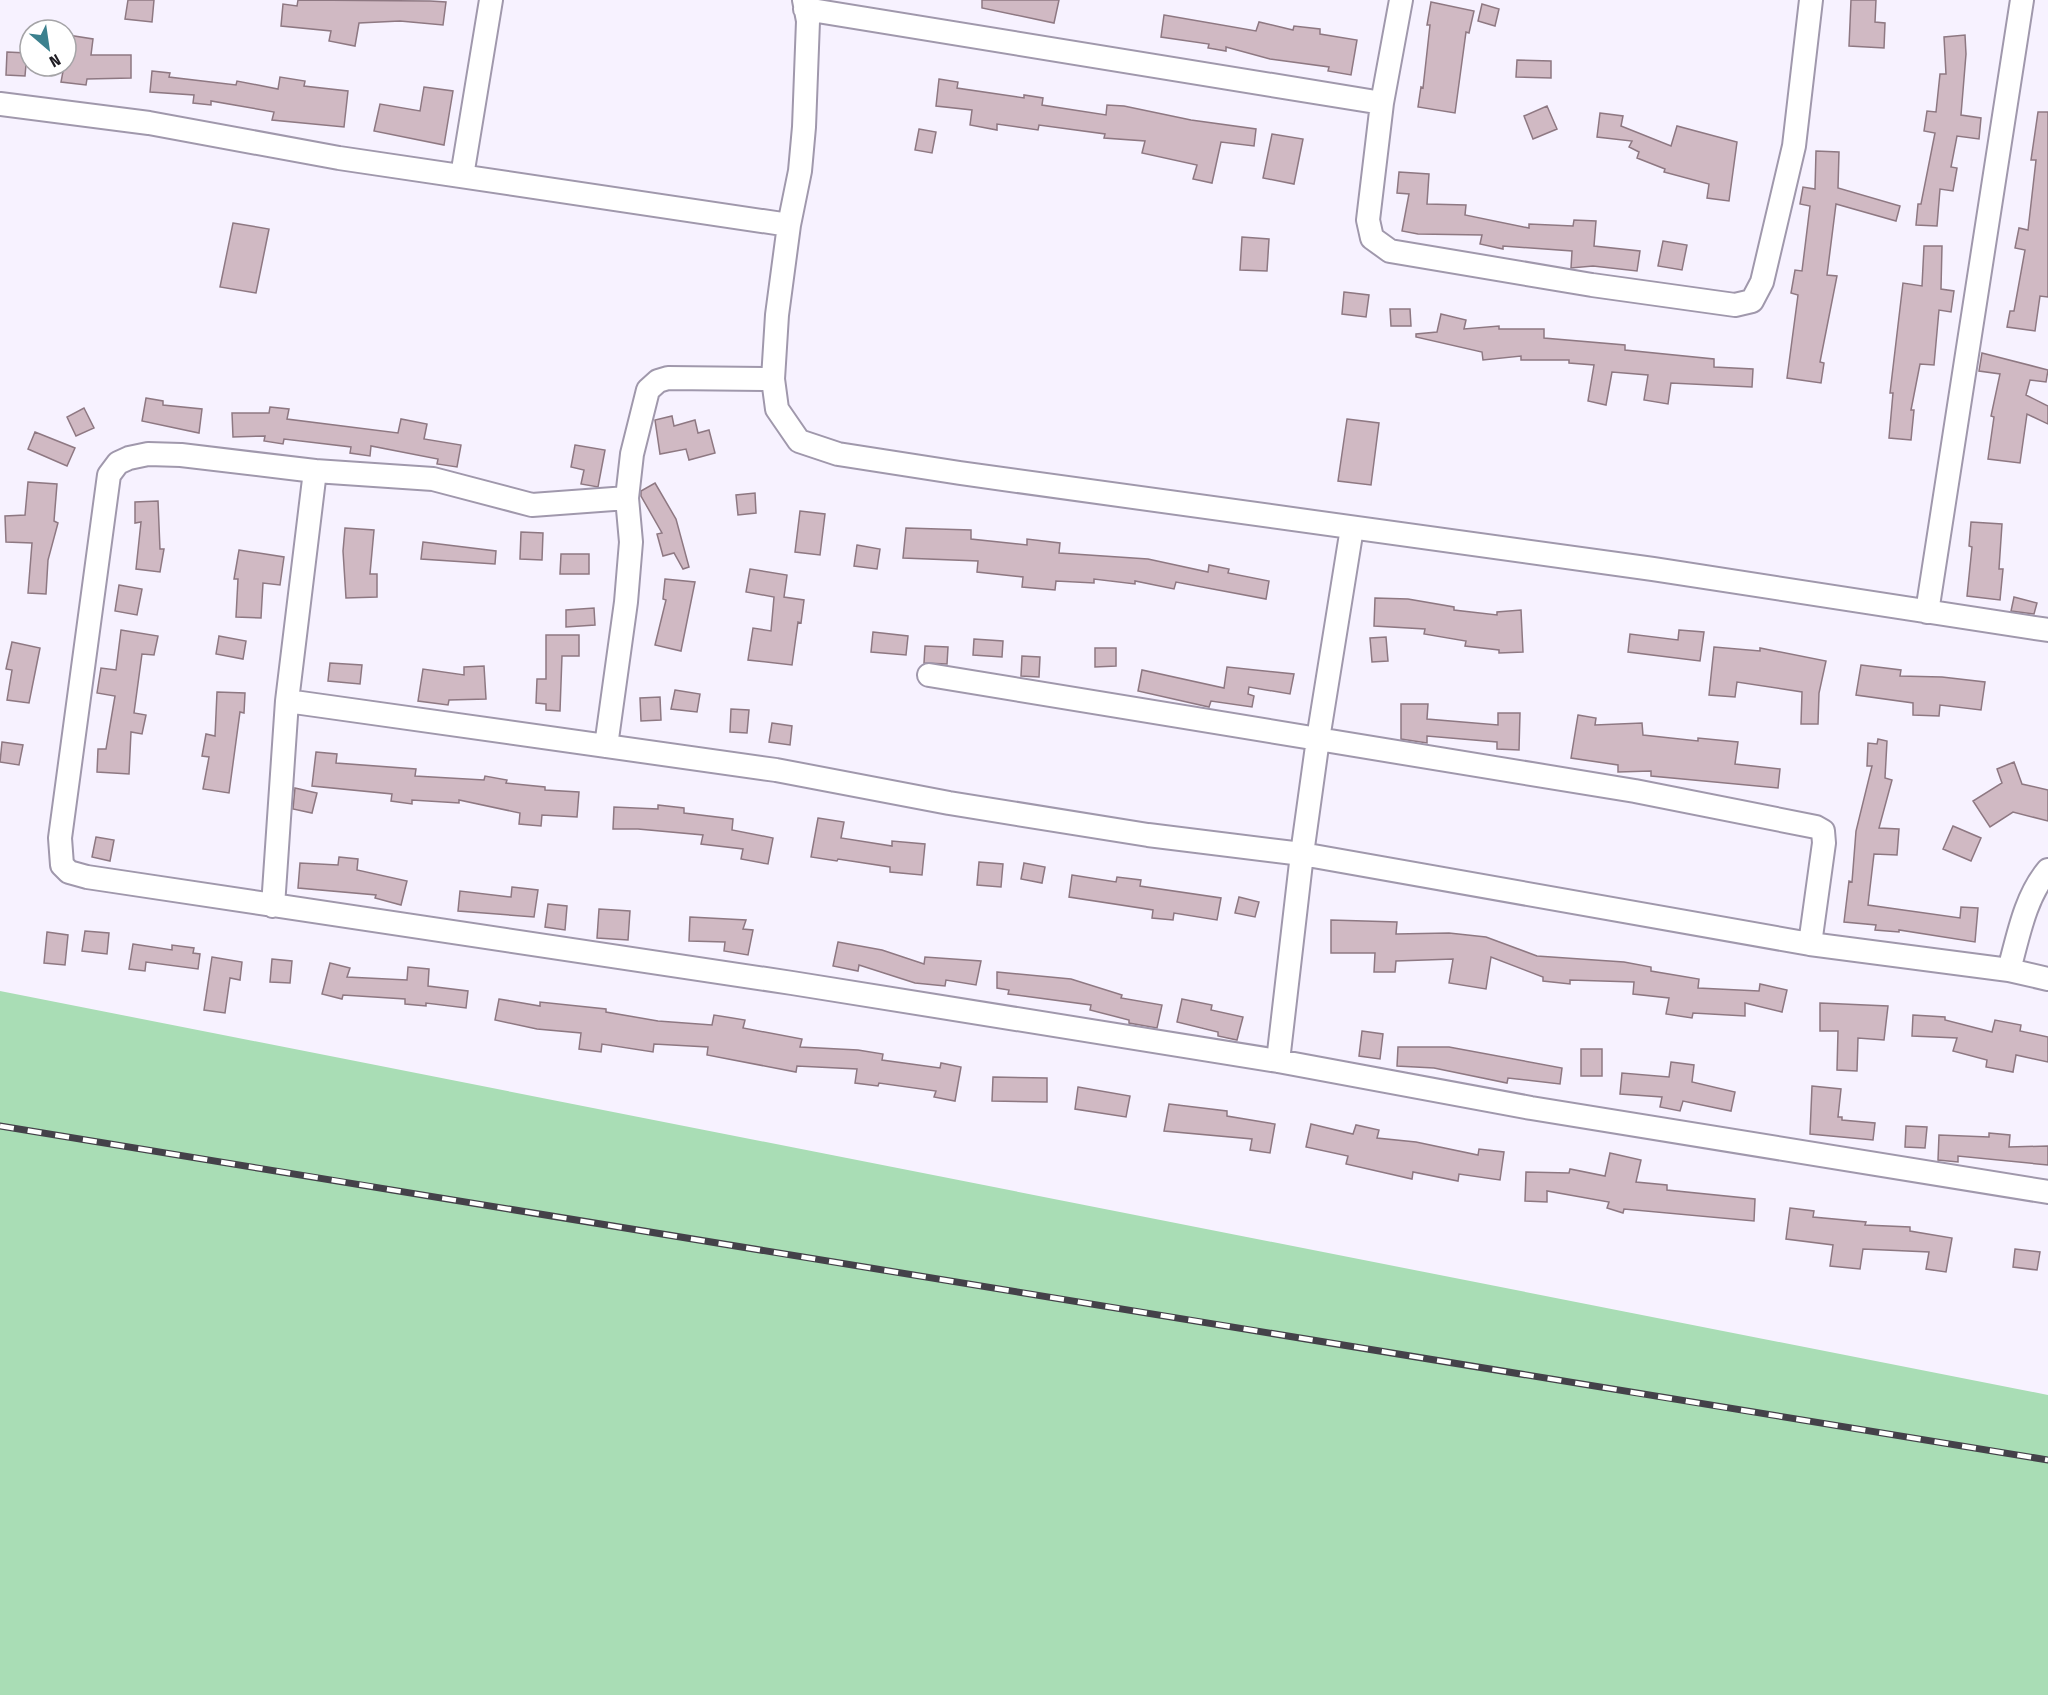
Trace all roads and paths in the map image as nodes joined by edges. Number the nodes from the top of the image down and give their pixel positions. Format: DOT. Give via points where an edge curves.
graph roads {
  1 [pos="491,0"];
  2 [pos="1401,0"];
  3 [pos="1811,0"];
  4 [pos="2022,0"];
  5 [pos="805,5"];
  6 [pos="1382,103"];
  7 [pos="0,104"];
  8 [pos="462,176"];
  9 [pos="789,225"];
  10 [pos="773,379"];
  11 [pos="315,471"];
  12 [pos="627,498"];
  13 [pos="1352,528"];
  14 [pos="1926,612"];
  15 [pos="2048,630"];
  16 [pos="929,675"];
  17 [pos="287,701"];
  18 [pos="1318,739"];
  19 [pos="606,746"];
  20 [pos="1302,854"];
  21 [pos="2048,870"];
  22 [pos="273,906"];
  23 [pos="1810,944"];
  24 [pos="2009,970"];
  25 [pos="2048,979"];
  26 [pos="1278,1061"];
  27 [pos="2048,1192"];
  1 -- 8 [label="street"];
  2 -- 6 [label="street"];
  3 -- 6 [label="street" via="1794,146 1762,282 1752,301 1735,304 1616,289 1390,252 1372,238 1368,220"];
  4 -- 14 [label="street"];
  5 -- 6 [label="street"];
  5 -- 9 [label="street" via="808,21 804,127"];
  7 -- 8 [label="street" via="149,123"];
  8 -- 9 [label="street"];
  9 -- 10 [label="street"];
  10 -- 12 [label="street" via="658,381 644,400"];
  10 -- 13 [label="street" via="777,409 789,430 799,441 838,454"];
  11 -- 12 [label="street" via="433,479 532,505"];
  11 -- 17 [label="street"];
  11 -- 22 [label="street" via="148,454 129,458 113,469 109,475 60,838 62,865 69,872"];
  12 -- 19 [label="street" via="631,542 627,592"];
  13 -- 14 [label="street" via="1653,569"];
  13 -- 18 [label="street"];
  14 -- 15 [label="street"];
  16 -- 18 [label="street"];
  17 -- 19 [label="street"];
  17 -- 22 [label="street"];
  18 -- 20 [label="street"];
  18 -- 23 [label="street" via="1635,791 1816,827 1823,831 1824,843"];
  19 -- 20 [label="street" via="776,770 1148,835"];
  20 -- 23 [label="street"];
  20 -- 26 [label="street"];
  21 -- 24 [label="street" via="2026,910"];
  22 -- 26 [label="street"];
  23 -- 24 [label="street"];
  24 -- 25 [label="street"];
  26 -- 27 [label="street" via="1531,1108"];
}
